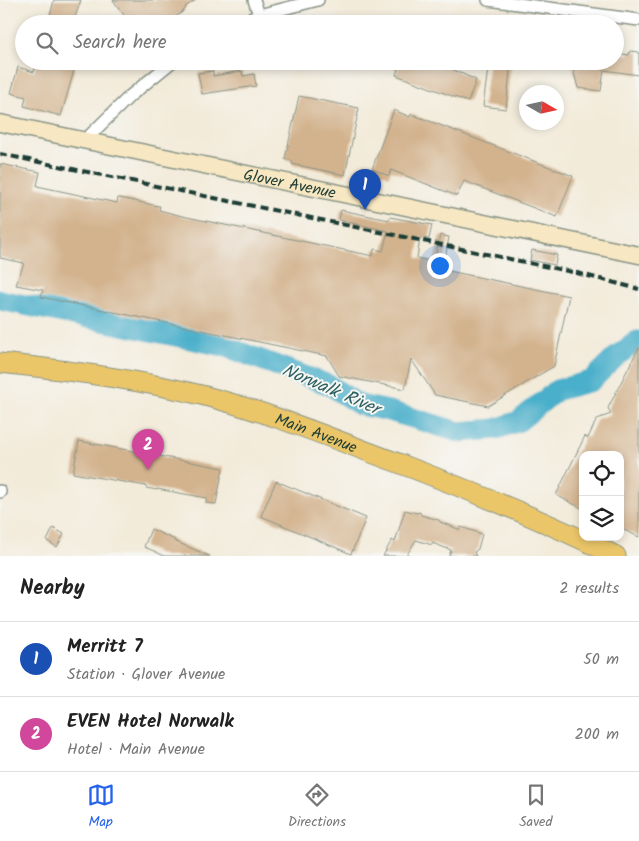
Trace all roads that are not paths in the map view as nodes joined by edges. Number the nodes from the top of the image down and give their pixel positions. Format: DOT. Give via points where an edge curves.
graph roads {
  1 [pos="254,0"];
  2 [pos="318,0"];
  3 [pos="488,0"];
  4 [pos="259,15"];
  5 [pos="601,15"];
  6 [pos="624,18"];
  7 [pos="639,20"];
  8 [pos="163,70"];
  9 [pos="0,123"];
  10 [pos="84,141"];
  11 [pos="639,256"];
  12 [pos="0,363"];
  13 [pos="616,556"];
  1 -- 4 [label="street"];
  2 -- 4 [label="street"];
  3 -- 5 [label="street"];
  6 -- 7 [label="street"];
  8 -- 10 [label="street" via="130,96"];
  9 -- 10 [label="street, Glover Avenue"];
  10 -- 11 [label="street, Glover Avenue"];
  12 -- 13 [label="main road, Main Avenue" via="163,387 282,419 465,488"];
}
